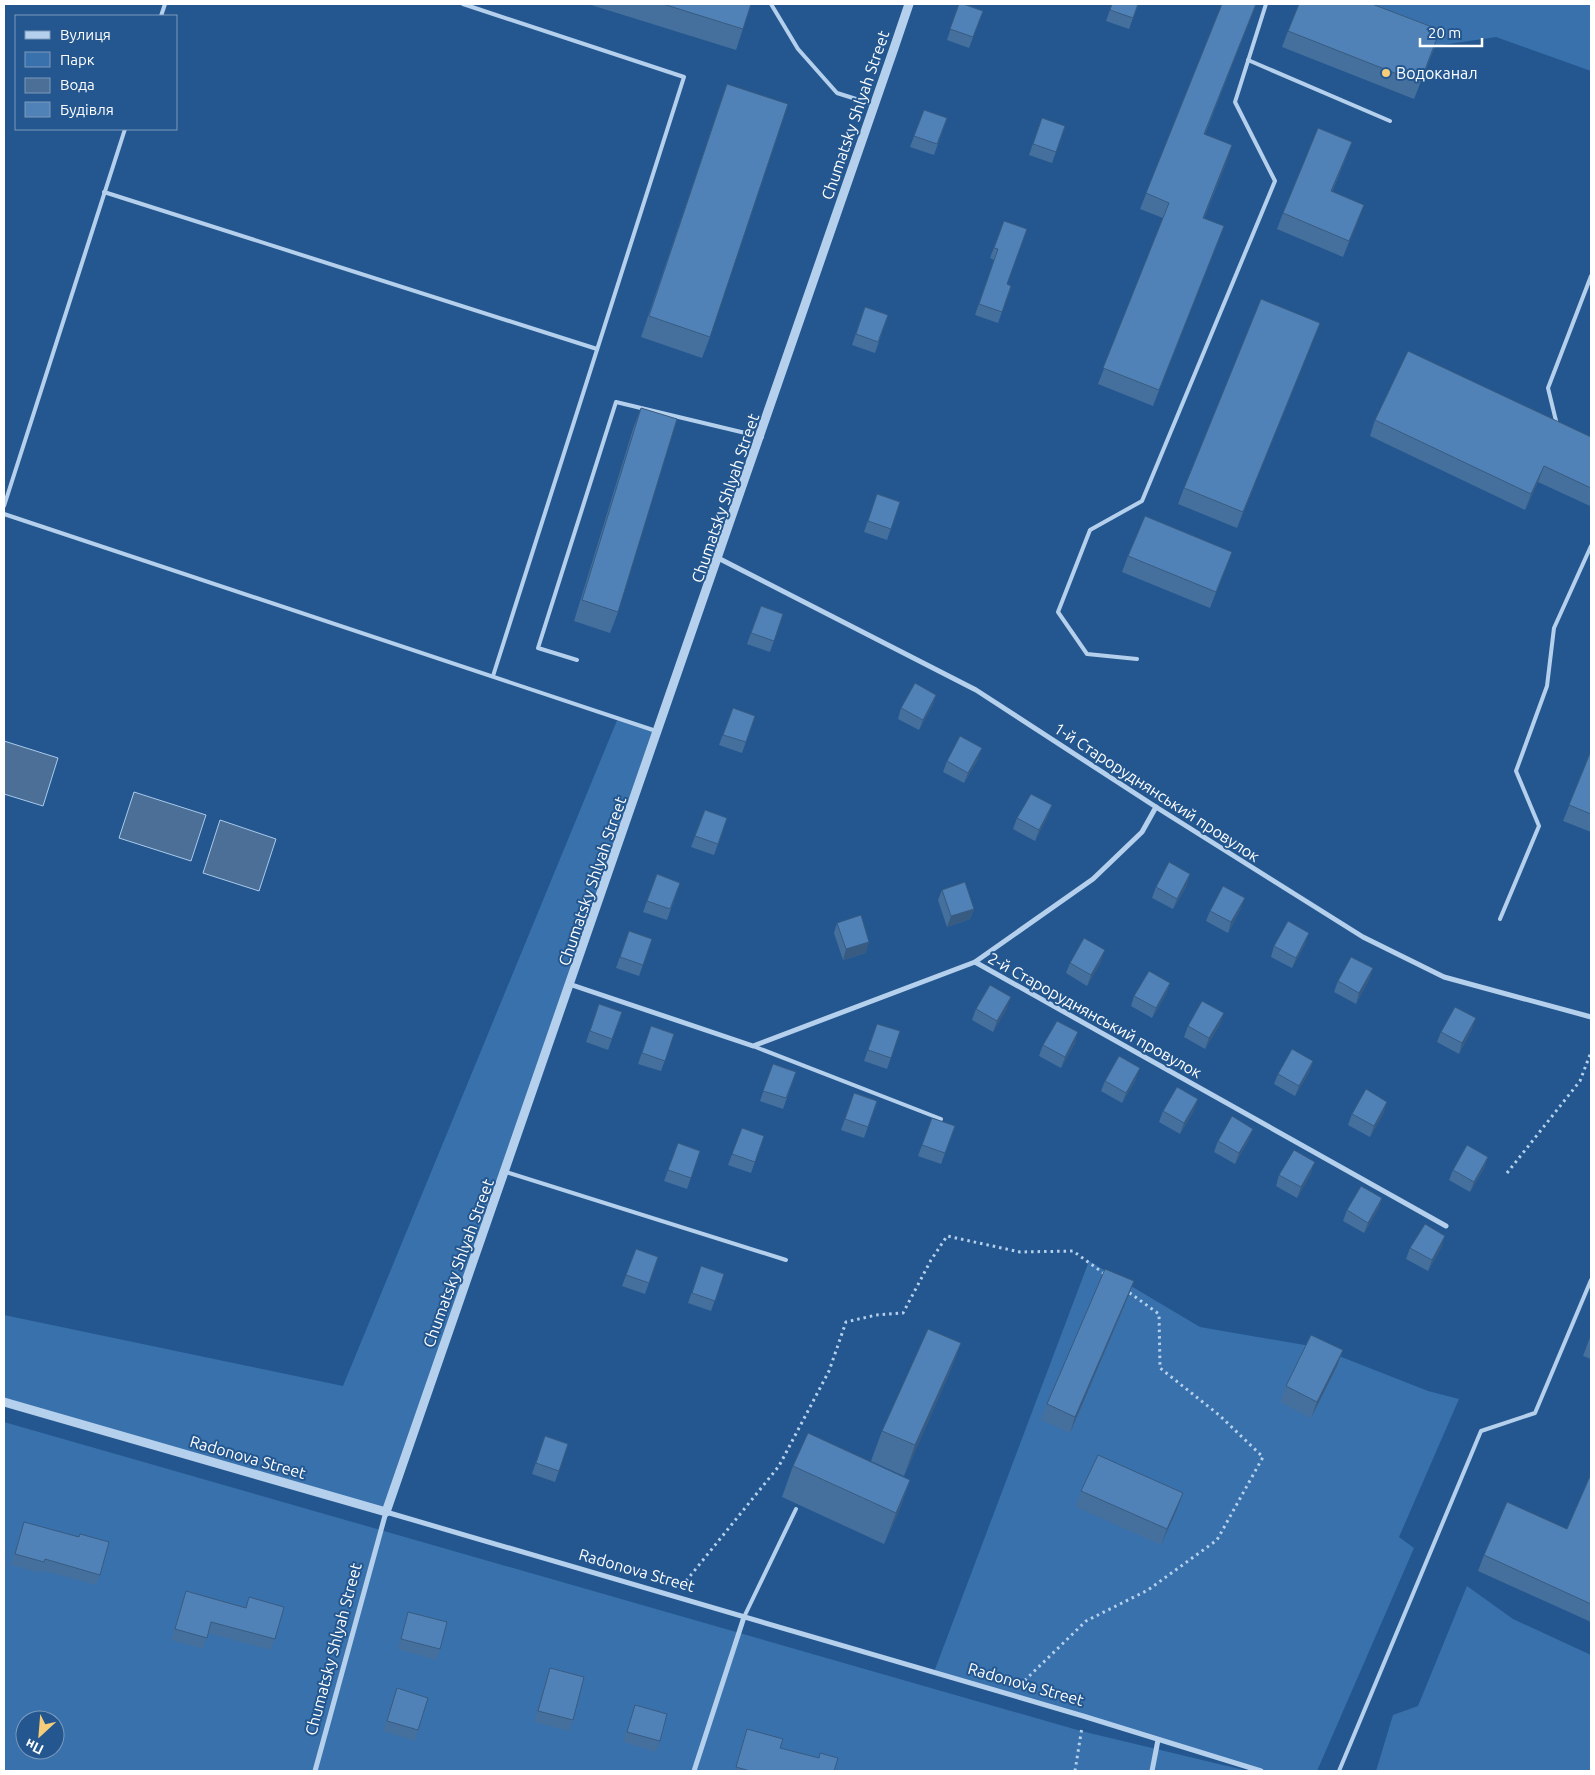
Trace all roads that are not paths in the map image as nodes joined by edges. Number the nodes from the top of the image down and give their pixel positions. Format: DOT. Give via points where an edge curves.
graph roads {
  1 [pos="463,4"];
  2 [pos="771,4"];
  3 [pos="909,4"];
  4 [pos="1266,4"];
  5 [pos="1248,60"];
  6 [pos="875,105"];
  7 [pos="1390,121"];
  8 [pos="125,130"];
  9 [pos="104,192"];
  10 [pos="1591,276"];
  11 [pos="597,349"];
  12 [pos="1558,431"];
  13 [pos="762,437"];
  14 [pos="4,506"];
  15 [pos="4,514"];
  16 [pos="1591,546"];
  17 [pos="720,559"];
  18 [pos="1137,659"];
  19 [pos="577,660"];
  20 [pos="493,676"];
  21 [pos="659,732"];
  22 [pos="1156,807"];
  23 [pos="1500,919"];
  24 [pos="975,962"];
  25 [pos="572,985"];
  26 [pos="1591,1017"];
  27 [pos="753,1046"];
  28 [pos="941,1119"];
  29 [pos="506,1172"];
  30 [pos="1446,1226"];
  31 [pos="786,1260"];
  32 [pos="1591,1280"];
  33 [pos="4,1402"];
  34 [pos="796,1509"];
  35 [pos="386,1512"];
  36 [pos="744,1617"];
  37 [pos="1158,1740"];
  38 [pos="314,1771"];
  39 [pos="694,1771"];
  40 [pos="1152,1771"];
  41 [pos="1261,1771"];
  42 [pos="1339,1771"];
  1 -- 11 [label="lane" via="684,77"];
  2 -- 6 [label="lane" via="798,49 837,93"];
  3 -- 6 [label="street, Chumatsky Shlyah Street"];
  4 -- 5 [label="lane"];
  5 -- 7 [label="lane"];
  5 -- 18 [label="lane" via="1236,102 1275,181 1142,501 1090,530 1058,612 1087,654"];
  6 -- 13 [label="street, Chumatsky Shlyah Street"];
  8 -- 9 [label="lane"];
  9 -- 11 [label="lane"];
  9 -- 14 [label="lane"];
  10 -- 12 [label="lane" via="1548,388"];
  11 -- 20 [label="lane"];
  13 -- 17 [label="street, Chumatsky Shlyah Street"];
  13 -- 19 [label="lane" via="616,402 538,648"];
  15 -- 20 [label="lane"];
  16 -- 23 [label="lane" via="1554,628 1547,686 1516,771 1539,826"];
  17 -- 21 [label="street, Chumatsky Shlyah Street"];
  17 -- 22 [label="street, 1-й Староруднянський провулок" via="976,690"];
  20 -- 21 [label="lane"];
  21 -- 25 [label="street, Chumatsky Shlyah Street"];
  22 -- 24 [label="street" via="1142,832 1094,879"];
  22 -- 26 [label="street, 1-й Староруднянський провулок" via="1363,937 1444,977"];
  24 -- 27 [label="street, 2-й Староруднянський провулок"];
  24 -- 30 [label="street, 2-й Староруднянський провулок"];
  25 -- 27 [label="street"];
  25 -- 29 [label="street, Chumatsky Shlyah Street"];
  27 -- 28 [label="lane"];
  29 -- 31 [label="lane"];
  29 -- 35 [label="street, Chumatsky Shlyah Street"];
  32 -- 42 [label="lane" via="1536,1413 1481,1430"];
  33 -- 35 [label="street, Radonova Street"];
  34 -- 36 [label="lane"];
  35 -- 36 [label="street, Radonova Street"];
  35 -- 38 [label="street, Chumatsky Shlyah Street"];
  36 -- 37 [label="street, Radonova Street"];
  36 -- 39 [label="street"];
  37 -- 40 [label="street"];
  37 -- 41 [label="street, Radonova Street"];
}
